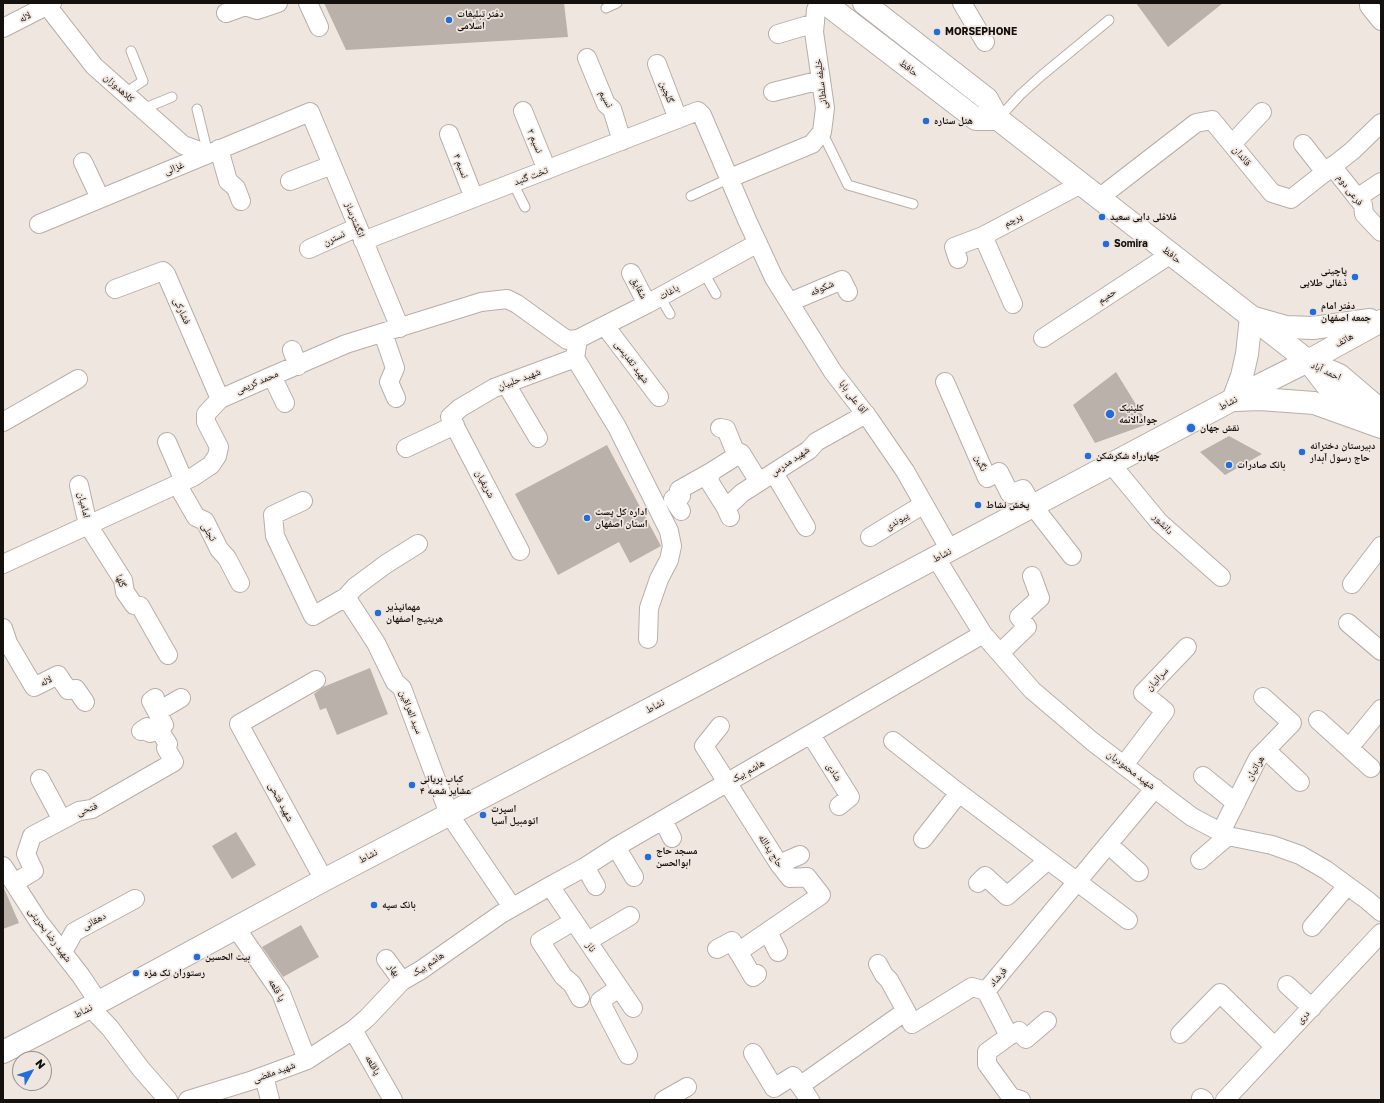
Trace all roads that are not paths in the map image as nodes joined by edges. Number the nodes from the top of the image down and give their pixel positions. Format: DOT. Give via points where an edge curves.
graph roads {
  1 [pos="278,3"];
  2 [pos="308,3"];
  3 [pos="617,3"];
  4 [pos="819,3"];
  5 [pos="825,3"];
  6 [pos="864,3"];
  7 [pos="1369,3"];
  8 [pos="48,4"];
  9 [pos="969,6"];
  10 [pos="606,8"];
  11 [pos="226,13"];
  12 [pos="1109,20"];
  13 [pos="1381,21"];
  14 [pos="815,23"];
  15 [pos="319,27"];
  16 [pos="3,28"];
  17 [pos="778,34"];
  18 [pos="985,42"];
  19 [pos="131,51"];
  20 [pos="587,58"];
  21 [pos="657,64"];
  22 [pos="821,80"];
  23 [pos="773,92"];
  24 [pos="125,93"];
  25 [pos="172,97"];
  26 [pos="143,109"];
  27 [pos="197,109"];
  28 [pos="310,112"];
  29 [pos="523,112"];
  30 [pos="1262,112"];
  31 [pos="678,119"];
  32 [pos="998,119"];
  33 [pos="1381,123"];
  34 [pos="822,132"];
  35 [pos="449,134"];
  36 [pos="622,141"];
  37 [pos="1232,144"];
  38 [pos="1303,144"];
  39 [pos="213,152"];
  40 [pos="83,162"];
  41 [pos="332,165"];
  42 [pos="1328,169"];
  43 [pos="547,170"];
  44 [pos="730,178"];
  45 [pos="290,181"];
  46 [pos="1381,182"];
  47 [pos="513,183"];
  48 [pos="1081,184"];
  49 [pos="691,196"];
  50 [pos="100,198"];
  51 [pos="474,198"];
  52 [pos="1099,198"];
  53 [pos="1357,198"];
  54 [pos="241,201"];
  55 [pos="914,204"];
  56 [pos="525,207"];
  57 [pos="38,224"];
  58 [pos="1381,232"];
  59 [pos="361,234"];
  60 [pos="983,236"];
  61 [pos="758,243"];
  62 [pos="309,250"];
  63 [pos="1171,254"];
  64 [pos="958,259"];
  65 [pos="631,273"];
  66 [pos="704,273"];
  67 [pos="115,289"];
  68 [pos="848,292"];
  69 [pos="716,294"];
  70 [pos="654,300"];
  71 [pos="790,302"];
  72 [pos="1014,304"];
  73 [pos="670,314"];
  74 [pos="1251,317"];
  75 [pos="1381,319"];
  76 [pos="605,326"];
  77 [pos="391,330"];
  78 [pos="1043,338"];
  79 [pos="578,340"];
  80 [pos="575,358"];
  81 [pos="1308,361"];
  82 [pos="272,376"];
  83 [pos="78,380"];
  84 [pos="945,382"];
  85 [pos="506,384"];
  86 [pos="659,397"];
  87 [pos="396,398"];
  88 [pos="220,399"];
  89 [pos="1233,400"];
  90 [pos="285,403"];
  91 [pos="1381,410"];
  92 [pos="866,414"];
  93 [pos="452,421"];
  94 [pos="3,422"];
  95 [pos="1381,426"];
  96 [pos="720,428"];
  97 [pos="538,438"];
  98 [pos="166,442"];
  99 [pos="406,448"];
  100 [pos="737,456"];
  101 [pos="1112,465"];
  102 [pos="706,470"];
  103 [pos="766,477"];
  104 [pos="181,482"];
  105 [pos="79,486"];
  106 [pos="303,501"];
  107 [pos="924,504"];
  108 [pos="1033,506"];
  109 [pos="682,511"];
  110 [pos="88,525"];
  111 [pos="806,526"];
  112 [pos="870,537"];
  113 [pos="418,544"];
  114 [pos="1381,546"];
  115 [pos="520,551"];
  116 [pos="943,554"];
  117 [pos="1072,556"];
  118 [pos="3,564"];
  119 [pos="1032,576"];
  120 [pos="1221,577"];
  121 [pos="240,583"];
  122 [pos="1352,584"];
  123 [pos="346,597"];
  124 [pos="1348,622"];
  125 [pos="3,628"];
  126 [pos="983,634"];
  127 [pos="648,639"];
  128 [pos="1187,647"];
  129 [pos="1381,651"];
  130 [pos="1000,653"];
  131 [pos="168,655"];
  132 [pos="316,680"];
  133 [pos="1263,696"];
  134 [pos="181,698"];
  135 [pos="85,702"];
  136 [pos="1381,709"];
  137 [pos="1318,720"];
  138 [pos="720,726"];
  139 [pos="159,730"];
  140 [pos="141,731"];
  141 [pos="811,735"];
  142 [pos="893,741"];
  143 [pos="1349,748"];
  144 [pos="1266,750"];
  145 [pos="1124,765"];
  146 [pos="1371,768"];
  147 [pos="1203,776"];
  148 [pos="40,779"];
  149 [pos="1300,782"];
  150 [pos="728,783"];
  151 [pos="1155,788"];
  152 [pos="959,793"];
  153 [pos="1236,803"];
  154 [pos="839,806"];
  155 [pos="449,814"];
  156 [pos="62,820"];
  157 [pos="663,820"];
  158 [pos="1224,834"];
  159 [pos="672,838"];
  160 [pos="923,839"];
  161 [pos="1108,844"];
  162 [pos="616,847"];
  163 [pos="800,855"];
  164 [pos="1048,860"];
  165 [pos="1200,860"];
  166 [pos="779,864"];
  167 [pos="3,866"];
  168 [pos="585,867"];
  169 [pos="1139,872"];
  170 [pos="634,877"];
  171 [pos="324,880"];
  172 [pos="978,882"];
  173 [pos="1077,882"];
  174 [pos="14,883"];
  175 [pos="550,886"];
  176 [pos="596,886"];
  177 [pos="1347,886"];
  178 [pos="135,899"];
  179 [pos="512,907"];
  180 [pos="1381,912"];
  181 [pos="630,916"];
  182 [pos="1128,920"];
  183 [pos="574,921"];
  184 [pos="1312,927"];
  185 [pos="236,928"];
  186 [pos="768,932"];
  187 [pos="1381,933"];
  188 [pos="588,941"];
  189 [pos="717,949"];
  190 [pos="63,952"];
  191 [pos="738,952"];
  192 [pos="778,952"];
  193 [pos="386,959"];
  194 [pos="878,964"];
  195 [pos="757,974"];
  196 [pos="402,981"];
  197 [pos="1287,984"];
  198 [pos="619,988"];
  199 [pos="986,991"];
  200 [pos="580,998"];
  201 [pos="95,1005"];
  202 [pos="633,1008"];
  203 [pos="1312,1008"];
  204 [pos="906,1011"];
  205 [pos="1047,1021"];
  206 [pos="353,1030"];
  207 [pos="1180,1034"];
  208 [pos="1009,1036"];
  209 [pos="1275,1047"];
  210 [pos="3,1052"];
  211 [pos="753,1053"];
  212 [pos="628,1055"];
  213 [pos="307,1060"];
  214 [pos="264,1076"];
  215 [pos="687,1087"];
  216 [pos="805,1093"];
  217 [pos="168,1100"];
  218 [pos="188,1100"];
  219 [pos="270,1100"];
  220 [pos="393,1100"];
  221 [pos="664,1100"];
  222 [pos="1021,1100"];
  223 [pos="1225,1100"];
  1 -- 11 [label="street" via="257,10 245,6"];
  2 -- 15 [label="street"];
  3 -- 10 [label="lane"];
  4 -- 14 [label="street, خلیفه سلطانی"];
  5 -- 32 [label="main road, حافظ" via="976,119"];
  6 -- 32 [label="main road, حافظ" via="986,99"];
  7 -- 13 [label="street"];
  8 -- 16 [label="street, لاله"];
  8 -- 24 [label="street, کلاهدوزان" via="94,66"];
  9 -- 18 [label="street"];
  12 -- 32 [label="lane" via="1041,76"];
  14 -- 17 [label="street"];
  14 -- 22 [label="street, خلیفه سلطانی"];
  19 -- 24 [label="lane" via="144,81"];
  20 -- 36 [label="street, نسیم" via="606,104 612,109"];
  21 -- 31 [label="street, گلچین"];
  22 -- 23 [label="street"];
  22 -- 34 [label="street, خلیفه سلطانی" via="825,108"];
  24 -- 26 [label="street, کلاهدوزان"];
  25 -- 26 [label="lane"];
  26 -- 39 [label="street, کلاهدوزان" via="182,145"];
  27 -- 39 [label="lane"];
  28 -- 39 [label="street, غزالی"];
  28 -- 41 [label="street, انگشترساز"];
  29 -- 43 [label="street, نسیم ۲"];
  30 -- 37 [label="street"];
  31 -- 36 [label="street, تخت گنبد"];
  31 -- 44 [label="street, تخت گنبد" via="698,111 702,115"];
  32 -- 48 [label="main road, حافظ"];
  33 -- 42 [label="street, قائدان" via="1352,151"];
  34 -- 44 [label="street" via="812,144"];
  34 -- 55 [label="lane" via="848,185"];
  35 -- 51 [label="street, نسیم ۴"];
  36 -- 43 [label="street, تخت گنبد"];
  37 -- 42 [label="street, قائدان" via="1272,193 1291,198"];
  37 -- 52 [label="street, قائدان" via="1212,120 1196,123"];
  38 -- 42 [label="street, فرعی دوم"];
  39 -- 50 [label="street, غزالی"];
  39 -- 54 [label="street" via="228,181 236,188"];
  40 -- 50 [label="street"];
  41 -- 45 [label="street"];
  41 -- 59 [label="street, انگشترساز"];
  42 -- 53 [label="street, فرعی دوم"];
  43 -- 47 [label="street, تخت گنبد"];
  44 -- 49 [label="lane"];
  44 -- 61 [label="street"];
  46 -- 53 [label="street"];
  47 -- 51 [label="street, تخت گنبد"];
  47 -- 56 [label="lane"];
  48 -- 52 [label="main road, حافظ"];
  48 -- 60 [label="street, پرچم"];
  50 -- 57 [label="street, غزالی"];
  51 -- 59 [label="street, تخت گنبد"];
  52 -- 63 [label="main road, حافظ"];
  53 -- 58 [label="street, فرعی دوم" via="1363,205 1364,214"];
  59 -- 62 [label="street, نسترن"];
  59 -- 77 [label="street, انگشترساز"];
  60 -- 64 [label="street, پرچم" via="954,248"];
  60 -- 72 [label="street"];
  61 -- 66 [label="street, باغات"];
  61 -- 71 [label="street, آقا علی بابا" via="774,278"];
  63 -- 74 [label="main road, حافظ"];
  63 -- 78 [label="street, حمیم"];
  65 -- 70 [label="street, شقایق"];
  66 -- 69 [label="lane"];
  66 -- 70 [label="street, باغات"];
  67 -- 88 [label="street, فشارکی" via="158,272 163,271 166,274"];
  68 -- 71 [label="street, شکوفه" via="842,280"];
  70 -- 73 [label="lane"];
  70 -- 76 [label="street, باغات"];
  71 -- 92 [label="street, آقا علی بابا" via="833,372"];
  74 -- 75 [label="main road" via="1286,327 1313,328"];
  74 -- 81 [label="main road, حافظ"];
  74 -- 89 [label="main road" via="1248,354"];
  75 -- 81 [label="main road, هاتف"];
  76 -- 79 [label="street, باغات"];
  76 -- 86 [label="street, شهید تقدیسی"];
  77 -- 79 [label="street, محمد کریمی" via="481,302 507,298 567,340"];
  77 -- 82 [label="street, محمد کریمی" via="295,358"];
  77 -- 87 [label="street, انگشترساز" via="395,368 389,382"];
  79 -- 80 [label="street"];
  80 -- 85 [label="street, شهید حلبیان"];
  80 -- 127 [label="street" via="617,427 668,531 672,546 669,560 649,608"];
  81 -- 89 [label="main road, نشاط"];
  81 -- 91 [label="main road, احمد آباد" via="1339,375"];
  81 -- 95 [label="main road, احمد آباد" via="1329,388"];
  82 -- 88 [label="street, محمد کریمی"];
  82 -- 90 [label="street"];
  83 -- 94 [label="street"];
  84 -- 108 [label="street, نگین" via="987,478 999,472 1010,494 1023,489"];
  85 -- 93 [label="street, شهید حلبیان" via="494,388 460,408"];
  85 -- 97 [label="street"];
  88 -- 104 [label="street, محمد کریمی" via="206,414 206,422 219,447 217,456 211,465"];
  89 -- 95 [label="main road" via="1314,403"];
  89 -- 101 [label="main road, نشاط"];
  92 -- 103 [label="street, شهید مدرس" via="816,442 809,450"];
  92 -- 107 [label="street, آقا علی بابا"];
  93 -- 99 [label="street, شهید حلبیان"];
  93 -- 115 [label="street, شریفیان"];
  96 -- 100 [label="street" via="726,429"];
  98 -- 104 [label="street, تجلی"];
  100 -- 102 [label="street"];
  100 -- 103 [label="street" via="742,454"];
  101 -- 108 [label="main road, نشاط"];
  101 -- 120 [label="street, دانشور" via="1160,522"];
  102 -- 103 [label="street, شهید مدرس" via="709,481 728,513 742,493"];
  102 -- 109 [label="street" via="679,490 681,496 673,499"];
  103 -- 111 [label="street"];
  104 -- 110 [label="street, محمد کریمی"];
  104 -- 121 [label="street, تجلی" via="196,517 205,521"];
  105 -- 110 [label="street, امامیان"];
  106 -- 123 [label="street" via="274,515 275,536 313,616"];
  107 -- 112 [label="street, پیوندی"];
  107 -- 116 [label="street, آقا علی بابا"];
  108 -- 116 [label="main road, نشاط"];
  108 -- 117 [label="street"];
  110 -- 118 [label="street, محمد کریمی"];
  110 -- 131 [label="street, گلها" via="123,580 124,592 134,605 140,606"];
  113 -- 123 [label="street" via="361,582"];
  114 -- 122 [label="street"];
  116 -- 126 [label="street, شهید محمودیان"];
  116 -- 155 [label="main road, نشاط"];
  119 -- 130 [label="street" via="1040,598 1019,617 1027,627"];
  123 -- 155 [label="street, سید العراقین" via="376,643 395,682 402,688"];
  124 -- 129 [label="street"];
  125 -- 135 [label="street, لاله" via="8,643 34,687 58,675 68,690 76,689"];
  126 -- 130 [label="street, شهید محمودیان"];
  126 -- 141 [label="street, هاشم بیک"];
  128 -- 145 [label="street, سرائیان" via="1143,693 1165,711"];
  130 -- 145 [label="street, شهید محمودیان" via="1032,690"];
  132 -- 171 [label="street, شهید فتحی" via="239,724"];
  133 -- 144 [label="street, هراتیان" via="1292,723"];
  134 -- 139 [label="street" via="156,705 164,725"];
  136 -- 143 [label="street"];
  137 -- 143 [label="street"];
  138 -- 150 [label="street, حاج یدالله" via="704,746"];
  139 -- 140 [label="street" via="150,733 147,727"];
  139 -- 156 [label="street, فتحی" via="168,744 166,748 174,762 92,809 79,811"];
  141 -- 150 [label="street, هاشم بیک"];
  141 -- 154 [label="street, شادی" via="850,797"];
  142 -- 152 [label="street"];
  143 -- 146 [label="street"];
  144 -- 149 [label="street"];
  144 -- 153 [label="street, هراتیان" via="1258,758"];
  145 -- 151 [label="street, شهید محمودیان"];
  147 -- 153 [label="street"];
  148 -- 156 [label="street"];
  150 -- 157 [label="street, هاشم بیک"];
  150 -- 166 [label="street, حاج یدالله"];
  151 -- 158 [label="street, شهید محمودیان" via="1192,817"];
  151 -- 161 [label="street, فرشاد"];
  152 -- 160 [label="street"];
  152 -- 164 [label="street"];
  153 -- 158 [label="street, هراتیان"];
  155 -- 171 [label="main road, نشاط"];
  155 -- 179 [label="street"];
  156 -- 174 [label="street, فتحی" via="32,836 26,854 34,871"];
  157 -- 159 [label="street"];
  157 -- 162 [label="street, هاشم بیک"];
  158 -- 165 [label="street"];
  158 -- 177 [label="street, شهید محمودیان" via="1272,845 1300,855"];
  161 -- 169 [label="street"];
  161 -- 173 [label="street, فرشاد"];
  162 -- 168 [label="street, هاشم بیک"];
  162 -- 170 [label="street"];
  163 -- 166 [label="street"];
  164 -- 172 [label="street" via="1007,896 985,876"];
  164 -- 173 [label="street"];
  166 -- 186 [label="street, حاج یدالله" via="790,878 807,877 821,895"];
  167 -- 174 [label="street, شهید رضا بحرینی"];
  168 -- 175 [label="street, هاشم بیک"];
  168 -- 176 [label="street"];
  171 -- 185 [label="main road, نشاط"];
  173 -- 182 [label="street"];
  173 -- 199 [label="street, فرشاد"];
  174 -- 190 [label="street, شهید رضا بحرینی" via="39,922"];
  175 -- 179 [label="street, هاشم بیک"];
  175 -- 183 [label="street, ناز"];
  177 -- 180 [label="street, شهید محمودیان"];
  177 -- 184 [label="street"];
  178 -- 190 [label="street, دهقانی" via="74,932"];
  179 -- 196 [label="street, هاشم بیک"];
  181 -- 188 [label="street"];
  183 -- 188 [label="street, ناز"];
  183 -- 200 [label="street" via="540,942"];
  185 -- 201 [label="main road, نشاط"];
  185 -- 213 [label="street, پا قلعه" via="281,993"];
  186 -- 191 [label="street, حاج یدالله"];
  186 -- 192 [label="street"];
  187 -- 203 [label="street, دری"];
  188 -- 198 [label="street, ناز"];
  189 -- 191 [label="street" via="732,941"];
  190 -- 201 [label="street, شهید رضا بحرینی" via="81,976"];
  191 -- 195 [label="street" via="753,977"];
  193 -- 196 [label="street, بهار"];
  194 -- 204 [label="street"];
  196 -- 206 [label="street, هاشم بیک"];
  197 -- 203 [label="street"];
  198 -- 202 [label="street, ناز"];
  198 -- 212 [label="street" via="600,1001"];
  199 -- 204 [label="street, فرشاد" via="972,987 912,1024"];
  199 -- 208 [label="street"];
  201 -- 210 [label="main road, نشاط"];
  201 -- 217 [label="street, شهید رضا بحرینی" via="141,1069"];
  203 -- 209 [label="street, دری"];
  204 -- 216 [label="street"];
  205 -- 208 [label="street" via="1026,1039 1019,1031"];
  206 -- 213 [label="street, شهید مقضی"];
  206 -- 220 [label="street, پاقلعه"];
  207 -- 209 [label="street" via="1220,993"];
  208 -- 222 [label="street" via="987,1052 987,1064 1011,1097"];
  209 -- 223 [label="street, دری"];
  211 -- 216 [label="street" via="774,1088 793,1076"];
  213 -- 214 [label="street, شهید مقضی"];
  214 -- 218 [label="street, شهید مقضی"];
  214 -- 219 [label="street"];
  215 -- 221 [label="street"];
}
